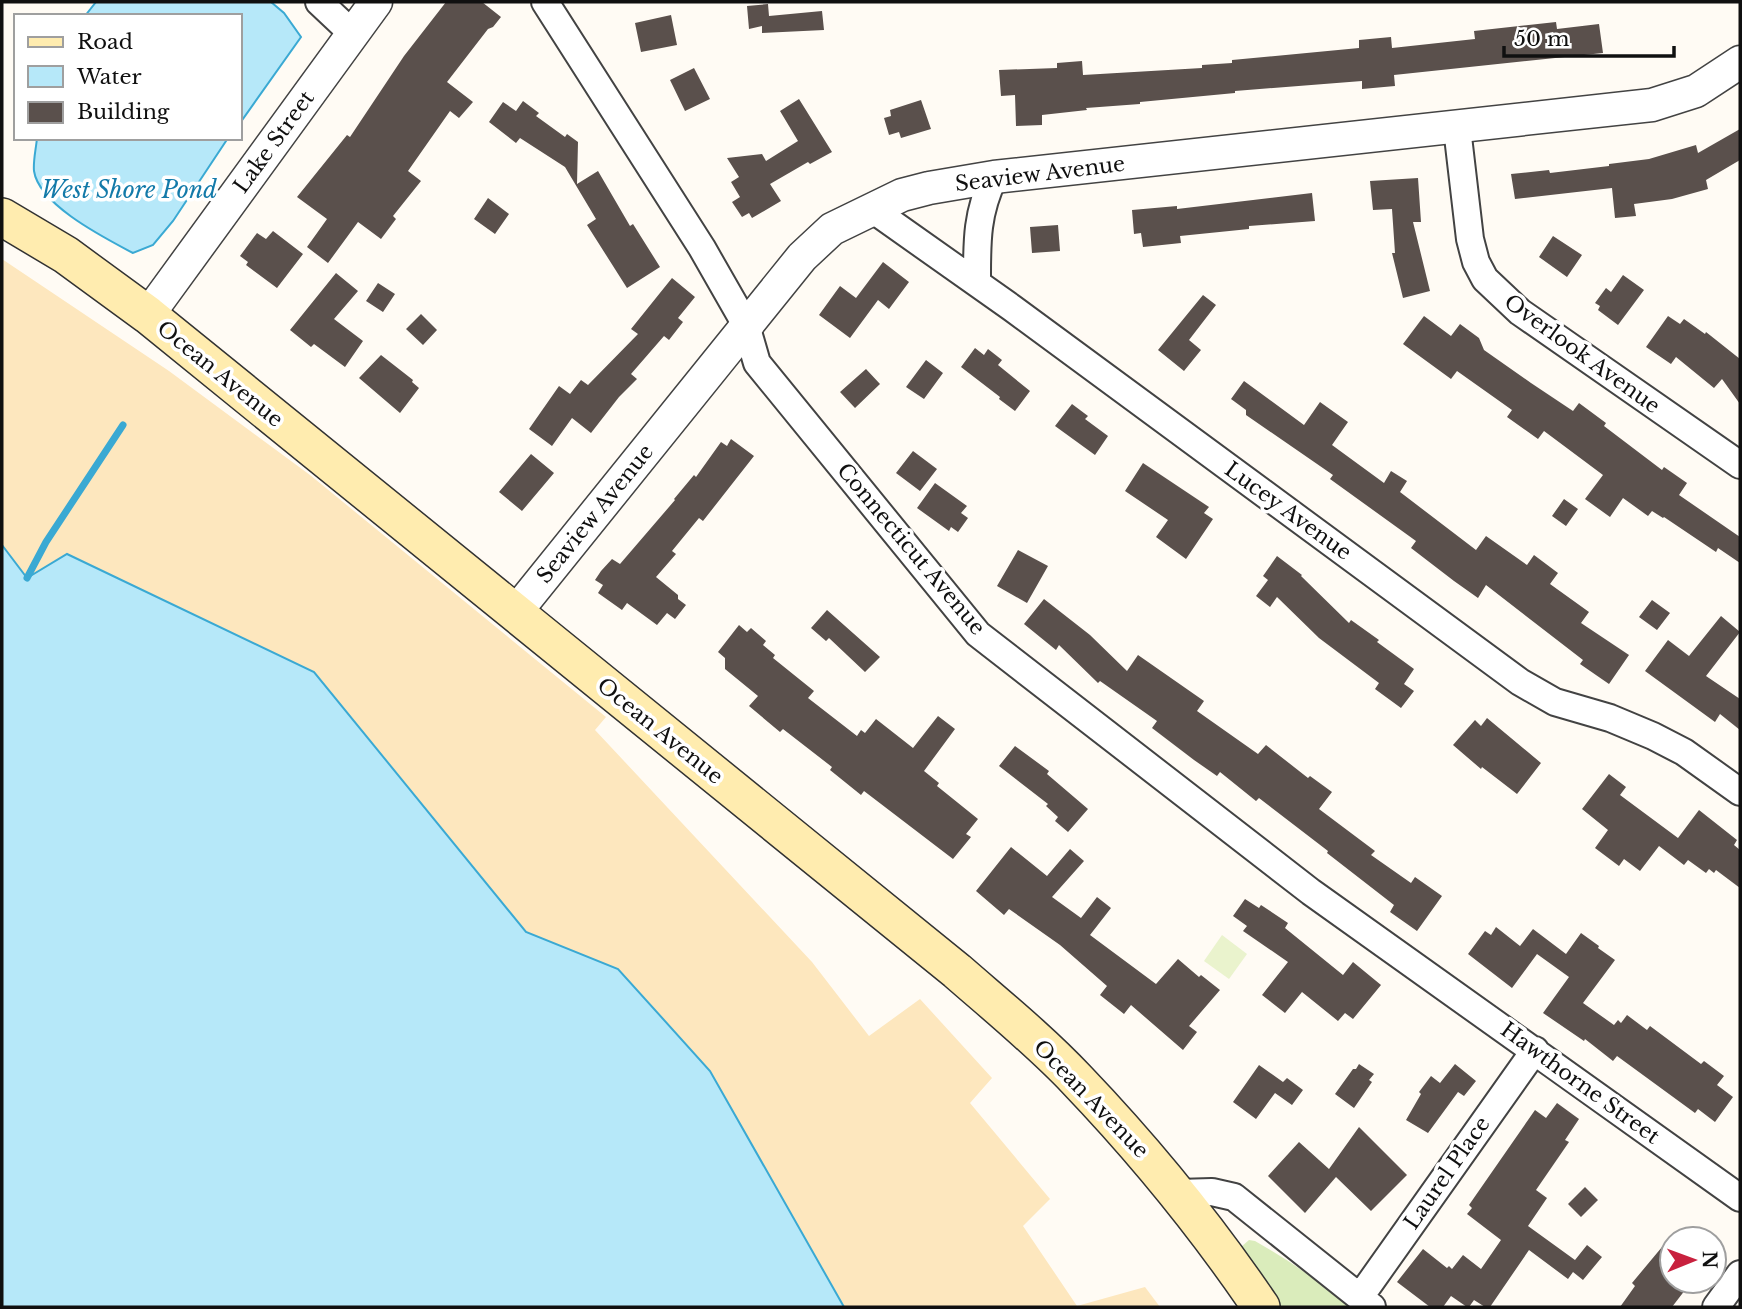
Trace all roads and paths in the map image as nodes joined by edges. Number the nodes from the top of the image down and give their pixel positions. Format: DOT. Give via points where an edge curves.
graph roads {
  1 [pos="319,2"];
  2 [pos="376,2"];
  3 [pos="545,2"];
  4 [pos="353,34"];
  5 [pos="1740,62"];
  6 [pos="1457,128"];
  7 [pos="994,177"];
  8 [pos="872,209"];
  9 [pos="2,217"];
  10 [pos="977,283"];
  11 [pos="148,315"];
  12 [pos="746,325"];
  13 [pos="1740,465"];
  14 [pos="515,613"];
  15 [pos="1740,793"];
  16 [pos="1419,969"];
  17 [pos="1535,1050"];
  18 [pos="1178,1193"];
  19 [pos="1740,1198"];
  20 [pos="1740,1274"];
  21 [pos="1366,1302"];
  22 [pos="1261,1307"];
  23 [pos="1716,1307"];
  1 -- 4 [label="street"];
  2 -- 4 [label="street, Lake Street"];
  3 -- 12 [label="street, Connecticut Avenue" via="702,247"];
  4 -- 11 [label="street, Lake Street"];
  5 -- 6 [label="street, Seaview Avenue" via="1696,91 1652,105"];
  6 -- 7 [label="street, Seaview Avenue"];
  6 -- 13 [label="street, Overlook Avenue" via="1470,239 1485,279 1520,312"];
  7 -- 8 [label="street, Seaview Avenue" via="902,195"];
  7 -- 10 [label="street" via="977,230"];
  8 -- 10 [label="street, Lucey Avenue"];
  8 -- 12 [label="street, Seaview Avenue" via="832,229 802,257"];
  9 -- 11 [label="main road, Ocean Avenue"];
  10 -- 15 [label="street, Lucey Avenue" via="1520,682 1555,702 1653,736 1684,752"];
  11 -- 14 [label="main road, Ocean Avenue"];
  12 -- 14 [label="street, Seaview Avenue"];
  12 -- 16 [label="street, Connecticut Avenue" via="757,363 978,634 1311,892"];
  14 -- 18 [label="main road, Ocean Avenue" via="957,971 1075,1078"];
  16 -- 17 [label="street, Hawthorne Street"];
  17 -- 19 [label="street, Hawthorne Street"];
  17 -- 21 [label="street, Laurel Place"];
  18 -- 21 [label="street" via="1234,1197"];
  18 -- 22 [label="main road, Ocean Avenue"];
  20 -- 23 [label="street"];
}
